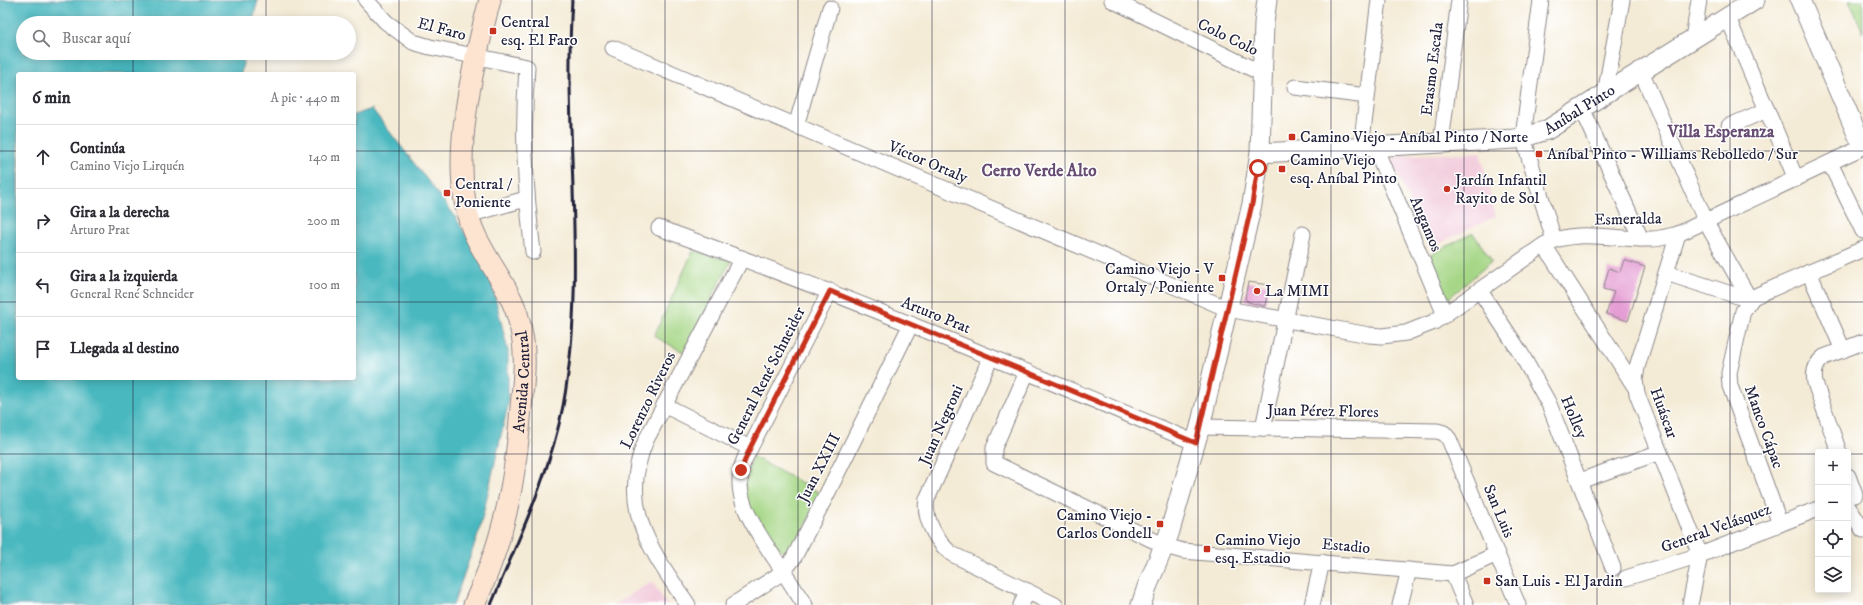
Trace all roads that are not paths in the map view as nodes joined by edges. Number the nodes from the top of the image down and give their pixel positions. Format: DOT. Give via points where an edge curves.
graph roads {
  1 [pos="366,0"];
  2 [pos="490,0"];
  3 [pos="1112,0"];
  4 [pos="1267,0"];
  5 [pos="1379,0"];
  6 [pos="1459,0"];
  7 [pos="1541,0"];
  8 [pos="1622,0"];
  9 [pos="1699,0"];
  10 [pos="1755,0"];
  11 [pos="1800,0"];
  12 [pos="1132,4"];
  13 [pos="830,8"];
  14 [pos="1728,18"];
  15 [pos="1693,39"];
  16 [pos="613,48"];
  17 [pos="477,56"];
  18 [pos="1641,72"];
  19 [pos="1263,74"];
  20 [pos="1295,87"];
  21 [pos="1605,94"];
  22 [pos="1367,96"];
  23 [pos="1582,108"];
  24 [pos="1767,110"];
  25 [pos="796,126"];
  26 [pos="1729,126"];
  27 [pos="1523,137"];
  28 [pos="1441,143"];
  29 [pos="1863,146"];
  30 [pos="1368,147"];
  31 [pos="1260,153"];
  32 [pos="1830,163"];
  33 [pos="1796,179"];
  34 [pos="526,199"];
  35 [pos="468,215"];
  36 [pos="1706,222"];
  37 [pos="659,228"];
  38 [pos="1863,231"];
  39 [pos="1303,234"];
  40 [pos="1678,234"];
  41 [pos="1641,239"];
  42 [pos="1549,242"];
  43 [pos="1863,249"];
  44 [pos="533,252"];
  45 [pos="742,258"];
  46 [pos="1809,272"];
  47 [pos="1666,273"];
  48 [pos="830,291"];
  49 [pos="1480,291"];
  50 [pos="1750,300"];
  51 [pos="1228,309"];
  52 [pos="1445,315"];
  53 [pos="1285,320"];
  54 [pos="912,324"];
  55 [pos="1863,342"];
  56 [pos="1843,350"];
  57 [pos="991,357"];
  58 [pos="1027,372"];
  59 [pos="1636,387"];
  60 [pos="664,405"];
  61 [pos="1263,428"];
  62 [pos="1444,433"];
  63 [pos="1198,435"];
  64 [pos="750,448"];
  65 [pos="1838,449"];
  66 [pos="1660,452"];
  67 [pos="1580,481"];
  68 [pos="1850,485"];
  69 [pos="1853,498"];
  70 [pos="1815,510"];
  71 [pos="1780,524"];
  72 [pos="1863,530"];
  73 [pos="1165,546"];
  74 [pos="1497,554"];
  75 [pos="1700,555"];
  76 [pos="1322,562"];
  77 [pos="1613,568"];
  78 [pos="1409,570"];
  79 [pos="783,572"];
  80 [pos="1453,574"];
  81 [pos="1626,578"];
  82 [pos="1028,592"];
  83 [pos="474,605"];
  84 [pos="688,605"];
  85 [pos="733,605"];
  86 [pos="805,605"];
  87 [pos="1021,605"];
  88 [pos="1055,605"];
  89 [pos="1141,605"];
  90 [pos="1312,605"];
  91 [pos="1400,605"];
  92 [pos="1466,605"];
  93 [pos="1518,605"];
  94 [pos="1690,605"];
  1 -- 17 [label="street, El Faro" via="386,22 413,42"];
  2 -- 17 [label="main road, Avenida Central"];
  3 -- 12 [label="street, Colo Colo"];
  4 -- 19 [label="street"];
  5 -- 22 [label="street"];
  6 -- 28 [label="street, Erasmo Escala"];
  7 -- 27 [label="street"];
  8 -- 21 [label="street"];
  9 -- 15 [label="street"];
  10 -- 14 [label="street, Aníbal Pinto"];
  11 -- 29 [label="street"];
  12 -- 19 [label="street, Colo Colo"];
  13 -- 25 [label="street"];
  14 -- 15 [label="street, Aníbal Pinto"];
  14 -- 24 [label="street"];
  15 -- 18 [label="street, Aníbal Pinto"];
  16 -- 25 [label="street, Víctor Ortaly"];
  17 -- 34 [label="street, El Faro" via="527,67 523,138"];
  17 -- 35 [label="main road, Avenida Central" via="463,152 463,184"];
  18 -- 21 [label="street, Aníbal Pinto"];
  18 -- 36 [label="street"];
  19 -- 31 [label="street"];
  20 -- 22 [label="street"];
  21 -- 23 [label="street, Aníbal Pinto"];
  22 -- 30 [label="street"];
  23 -- 27 [label="street, Aníbal Pinto" via="1547,130"];
  23 -- 41 [label="street"];
  24 -- 26 [label="street"];
  24 -- 33 [label="street"];
  25 -- 51 [label="street, Víctor Ortaly"];
  27 -- 28 [label="street, Aníbal Pinto"];
  27 -- 42 [label="street"];
  28 -- 30 [label="street, Aníbal Pinto"];
  29 -- 32 [label="street, Esmeralda"];
  30 -- 31 [label="street, Aníbal Pinto"];
  30 -- 52 [label="street, Angamos"];
  31 -- 51 [label="street" via="1252,204"];
  32 -- 33 [label="street, Esmeralda"];
  32 -- 38 [label="street"];
  33 -- 36 [label="street, Esmeralda"];
  34 -- 35 [label="street"];
  34 -- 44 [label="street"];
  35 -- 83 [label="main road, Avenida Central" via="482,250 515,306 523,339 524,360 520,417 509,501 495,552"];
  36 -- 40 [label="street, Esmeralda"];
  36 -- 50 [label="street"];
  37 -- 45 [label="street, Arturo Prat"];
  39 -- 53 [label="street"];
  40 -- 41 [label="street, Esmeralda"];
  40 -- 47 [label="street, Huáscar"];
  41 -- 42 [label="street, Esmeralda" via="1572,236"];
  42 -- 49 [label="street, Esmeralda"];
  42 -- 59 [label="street"];
  43 -- 46 [label="street"];
  45 -- 48 [label="street, Arturo Prat"];
  45 -- 60 [label="street, Lorenzo Riveros"];
  46 -- 50 [label="street"];
  46 -- 56 [label="street"];
  47 -- 50 [label="street"];
  47 -- 59 [label="street, Huáscar" via="1637,368"];
  48 -- 54 [label="street, Arturo Prat"];
  48 -- 64 [label="street, General René Schneider"];
  49 -- 52 [label="street, Esmeralda"];
  49 -- 67 [label="street, Holley" via="1540,387"];
  50 -- 71 [label="street, Manco Cápac" via="1743,311 1729,373 1730,386"];
  51 -- 53 [label="street, Víctor Ortaly"];
  51 -- 63 [label="street"];
  52 -- 53 [label="street, Esmeralda" via="1406,333 1382,336"];
  53 -- 61 [label="street"];
  54 -- 57 [label="street, Arturo Prat"];
  54 -- 79 [label="street, Juan XXIII" via="826,496 793,559"];
  55 -- 56 [label="street"];
  56 -- 65 [label="street" via="1824,357 1814,372 1814,383"];
  57 -- 58 [label="street, Arturo Prat"];
  57 -- 82 [label="street, Juan Negroni" via="927,499 926,508 929,520 944,548"];
  58 -- 63 [label="street, Arturo Prat"];
  58 -- 73 [label="street, Estadio" via="994,448 994,463"];
  59 -- 66 [label="street, Huáscar"];
  60 -- 64 [label="street"];
  60 -- 84 [label="street, Lorenzo Riveros" via="638,461 634,485 635,499 640,524 650,546"];
  61 -- 62 [label="street, Juan Pérez Flores"];
  61 -- 63 [label="street, Juan Pérez Flores"];
  62 -- 74 [label="street, San Luis" via="1449,439"];
  63 -- 73 [label="street"];
  64 -- 79 [label="street, General René Schneider" via="740,477 744,506 755,529"];
  66 -- 67 [label="street"];
  66 -- 75 [label="street, Huáscar"];
  67 -- 77 [label="street, Holley"];
  68 -- 69 [label="street"];
  69 -- 72 [label="street"];
  70 -- 71 [label="street, General Velásquez"];
  71 -- 75 [label="street, General Velásquez"];
  73 -- 76 [label="street, Estadio" via="1183,551"];
  73 -- 89 [label="street"];
  74 -- 80 [label="street, Estadio"];
  74 -- 93 [label="street, San Luis"];
  75 -- 81 [label="street, General Velásquez"];
  75 -- 94 [label="street"];
  76 -- 78 [label="street, Estadio"];
  76 -- 90 [label="street"];
  78 -- 80 [label="street, Estadio"];
  78 -- 91 [label="street"];
  79 -- 85 [label="street, Juan XXIII"];
  79 -- 86 [label="street, General René Schneider"];
  80 -- 92 [label="street"];
  82 -- 87 [label="street"];
  82 -- 88 [label="street"];
}
